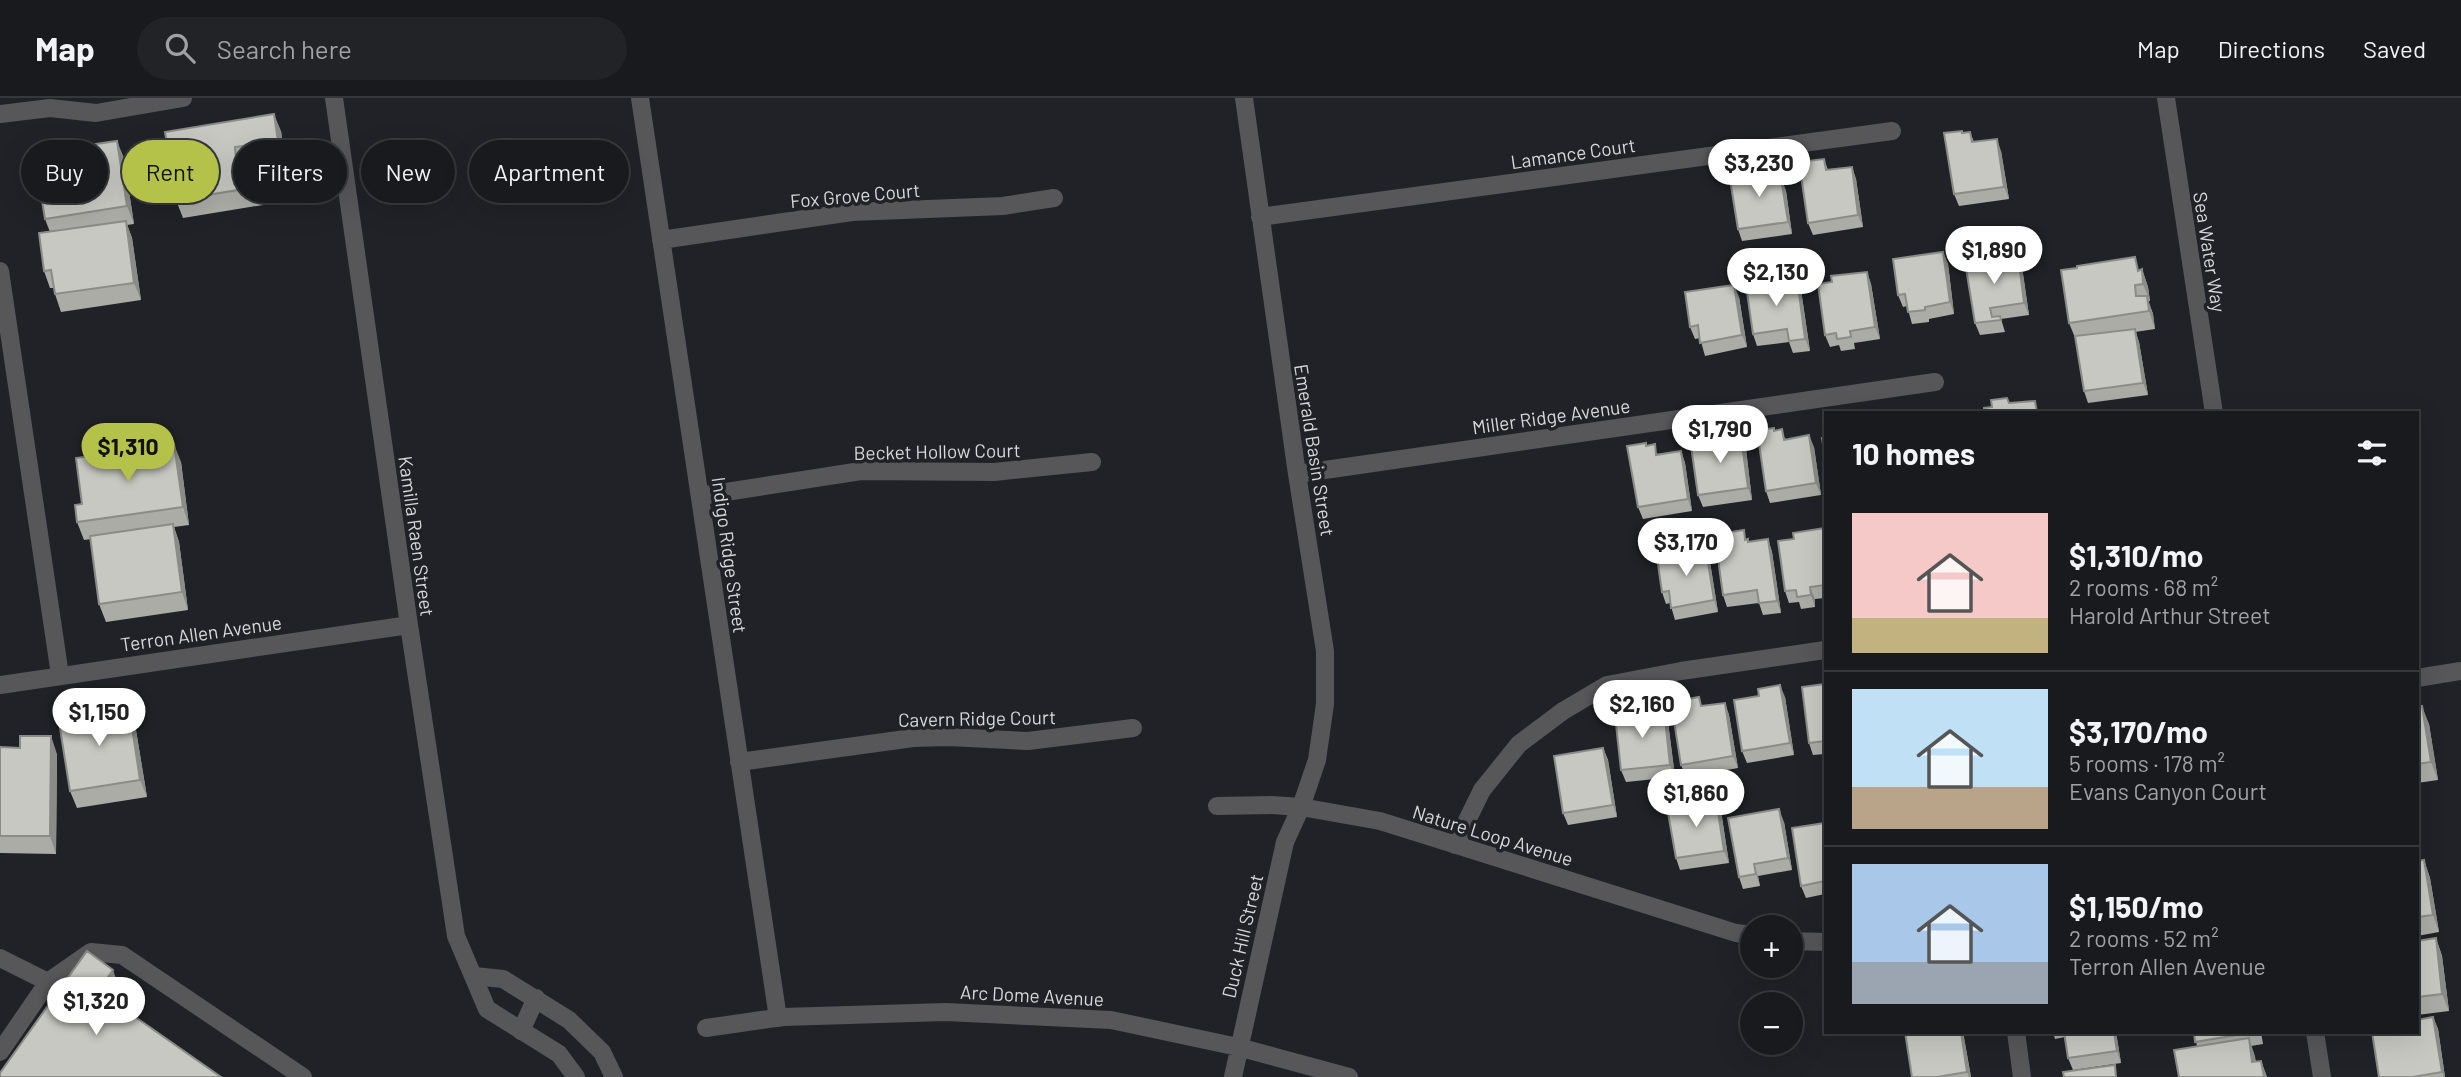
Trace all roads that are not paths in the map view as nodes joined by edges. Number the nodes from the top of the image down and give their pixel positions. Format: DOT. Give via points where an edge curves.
graph roads {
  1 [pos="183,98"];
  2 [pos="334,98"];
  3 [pos="640,98"];
  4 [pos="1244,98"];
  5 [pos="2166,98"];
  6 [pos="0,114"];
  7 [pos="1892,131"];
  8 [pos="1054,198"];
  9 [pos="1260,217"];
  10 [pos="661,240"];
  11 [pos="0,271"];
  12 [pos="1935,382"];
  13 [pos="2214,411"];
  14 [pos="1092,462"];
  15 [pos="1297,474"];
  16 [pos="700,496"];
  17 [pos="409,625"];
  18 [pos="1824,650"];
  19 [pos="2461,671"];
  20 [pos="60,675"];
  21 [pos="2419,678"];
  22 [pos="0,685"];
  23 [pos="1133,728"];
  24 [pos="739,762"];
  25 [pos="1217,806"];
  26 [pos="1301,807"];
  27 [pos="1455,845"];
  28 [pos="1740,933"];
  29 [pos="1803,941"];
  30 [pos="1824,942"];
  31 [pos="0,958"];
  32 [pos="474,976"];
  33 [pos="48,982"];
  34 [pos="536,998"];
  35 [pos="778,1018"];
  36 [pos="706,1028"];
  37 [pos="521,1031"];
  38 [pos="2016,1034"];
  39 [pos="2315,1034"];
  40 [pos="1238,1047"];
  41 [pos="0,1052"];
  42 [pos="303,1077"];
  43 [pos="576,1077"];
  44 [pos="614,1077"];
  45 [pos="1233,1077"];
  46 [pos="1349,1077"];
  47 [pos="2022,1077"];
  48 [pos="2322,1077"];
  1 -- 6 [label="street" via="96,113 50,108"];
  2 -- 17 [label="street, Kamilla Raen Street"];
  3 -- 10 [label="street, Indigo Ridge Street"];
  4 -- 9 [label="street, Emerald Basin Street"];
  5 -- 13 [label="street, Sea Water Way"];
  7 -- 9 [label="street, Lamance Court"];
  8 -- 10 [label="street, Fox Grove Court" via="1003,206 852,212"];
  9 -- 15 [label="street, Emerald Basin Street"];
  10 -- 16 [label="street, Indigo Ridge Street"];
  11 -- 20 [label="street"];
  12 -- 15 [label="street, Miller Ridge Avenue"];
  14 -- 16 [label="street, Becket Hollow Court" via="994,472 861,471"];
  15 -- 26 [label="street, Emerald Basin Street" via="1325,651 1325,704 1317,760"];
  16 -- 24 [label="street, Indigo Ridge Street"];
  17 -- 20 [label="street, Terron Allen Avenue"];
  17 -- 32 [label="street, Kamilla Raen Street" via="456,936"];
  18 -- 27 [label="street" via="1607,685 1519,744 1482,790"];
  19 -- 21 [label="street"];
  20 -- 22 [label="street, Terron Allen Avenue"];
  23 -- 24 [label="street, Cavern Ridge Court" via="1028,741 913,738"];
  24 -- 35 [label="street, Indigo Ridge Street"];
  25 -- 26 [label="street, Nature Loop Avenue"];
  26 -- 27 [label="street, Nature Loop Avenue" via="1380,821"];
  26 -- 40 [label="street, Duck Hill Street" via="1285,842"];
  27 -- 28 [label="street, Nature Loop Avenue"];
  29 -- 30 [label="street"];
  31 -- 33 [label="street"];
  32 -- 34 [label="street" via="503,979"];
  32 -- 37 [label="street, Kamilla Raen Street" via="487,1010"];
  33 -- 41 [label="street"];
  33 -- 42 [label="street" via="91,952 122,955"];
  34 -- 37 [label="street"];
  34 -- 44 [label="street" via="586,1035 602,1052"];
  35 -- 36 [label="street, Arc Dome Avenue"];
  35 -- 40 [label="street, Arc Dome Avenue" via="946,1012 1111,1020"];
  37 -- 43 [label="street, Kamilla Raen Street" via="559,1054"];
  38 -- 47 [label="street"];
  39 -- 48 [label="street"];
  40 -- 45 [label="street, Duck Hill Street"];
  40 -- 46 [label="street, Arc Dome Avenue"];
}
